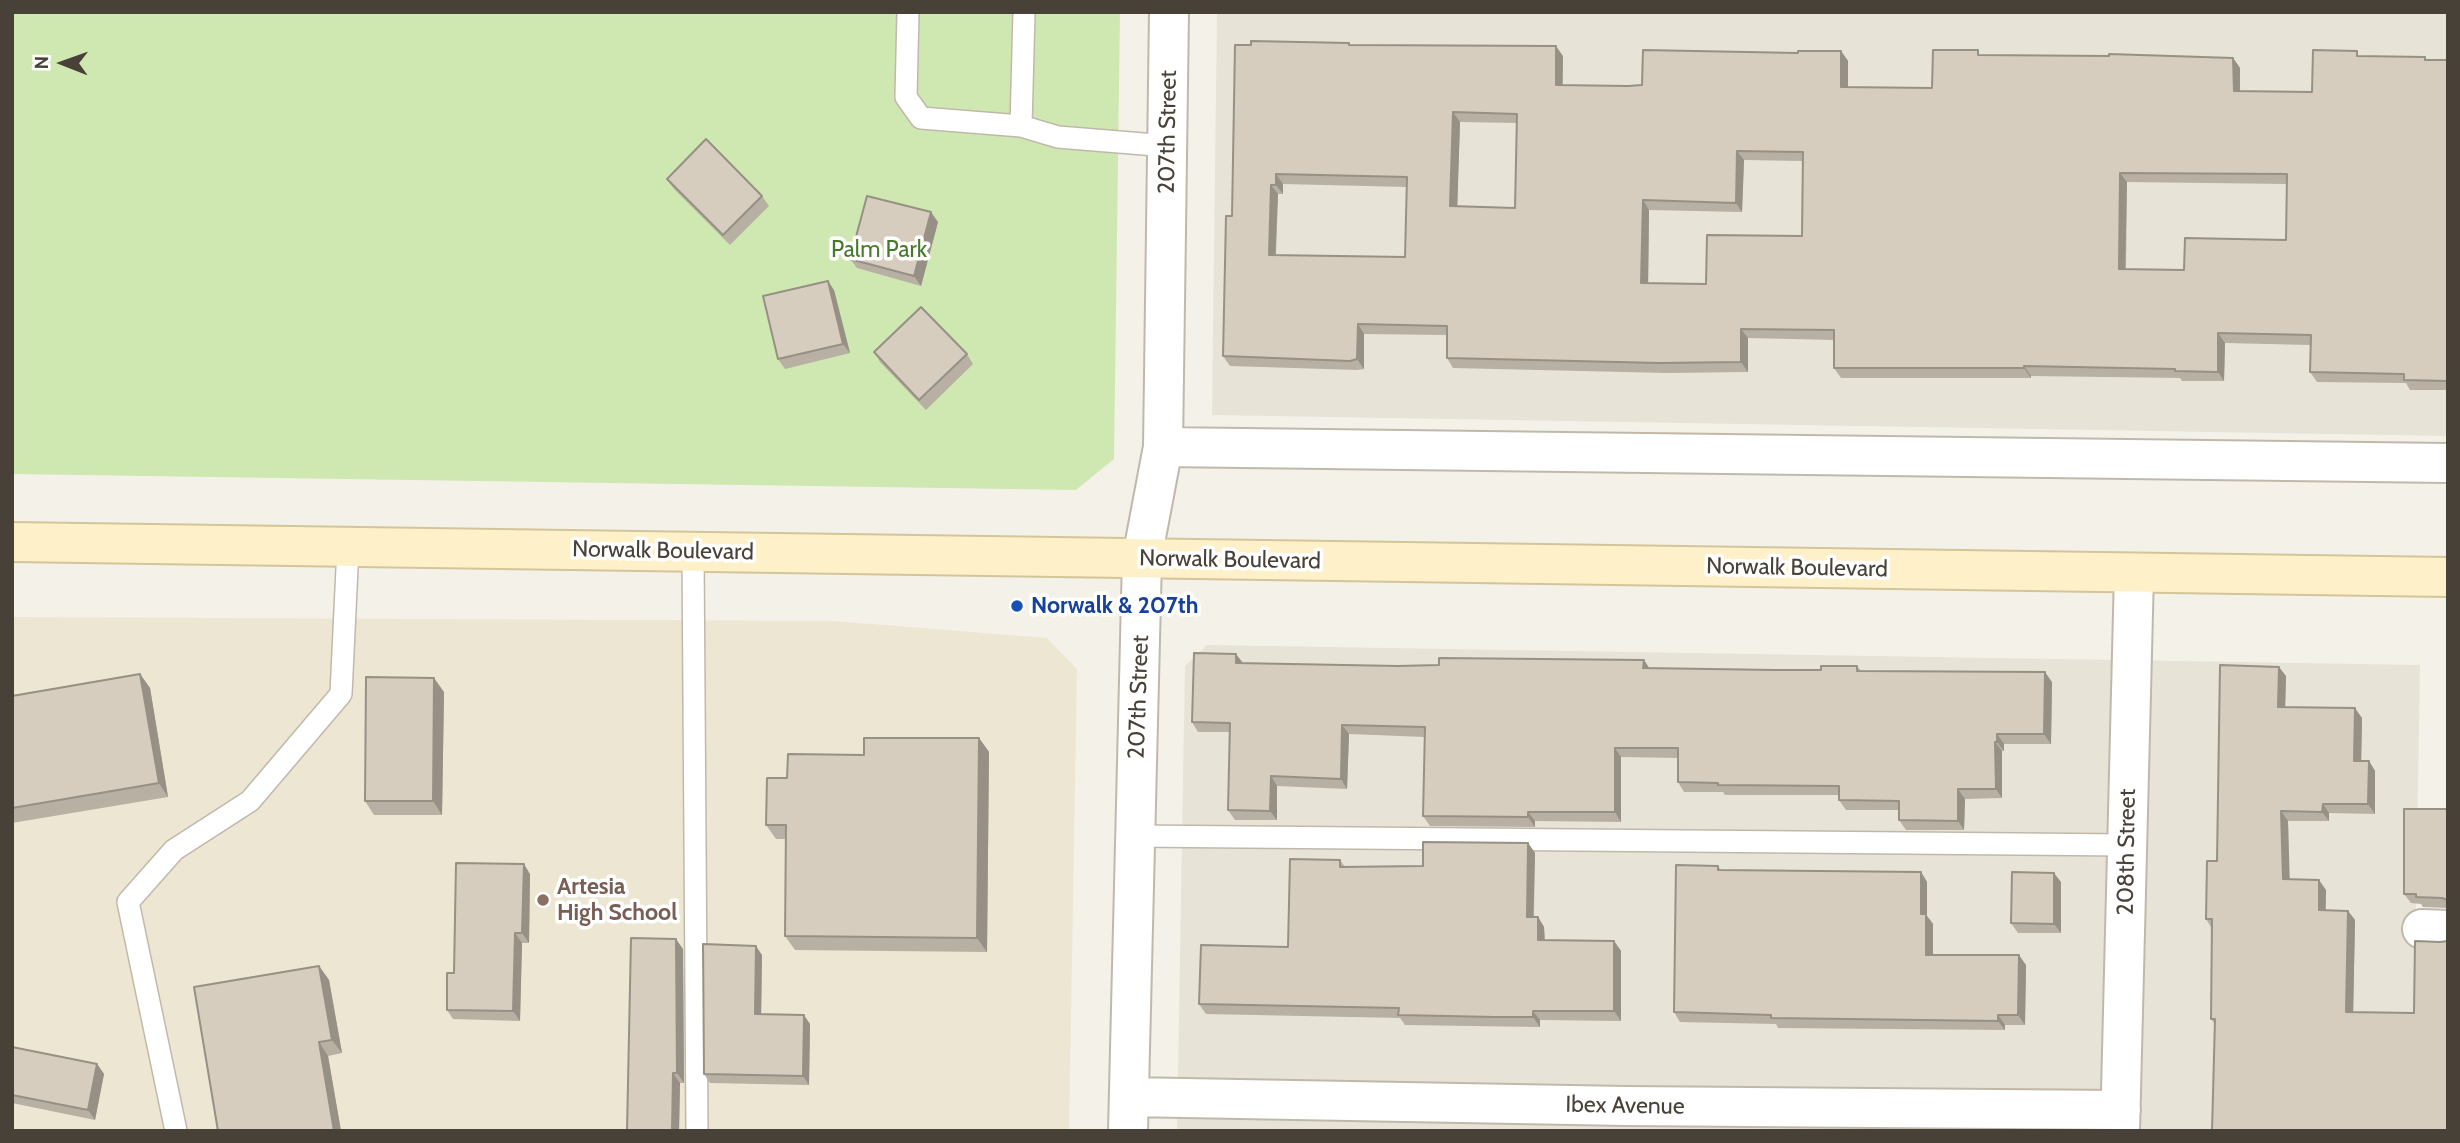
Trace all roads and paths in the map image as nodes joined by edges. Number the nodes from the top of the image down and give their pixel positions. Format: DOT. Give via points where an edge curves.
graph roads {
  1 [pos="908,12"];
  2 [pos="1024,12"];
  3 [pos="1170,12"];
  4 [pos="1021,126"];
  5 [pos="1168,146"];
  6 [pos="1163,447"];
  7 [pos="2448,463"];
  8 [pos="12,542"];
  9 [pos="348,547"];
  10 [pos="693,552"];
  11 [pos="1142,558"];
  12 [pos="2134,573"];
  13 [pos="2448,577"];
  14 [pos="1135,836"];
  15 [pos="2127,845"];
  16 [pos="1128,1114"];
  17 [pos="1626,1118"];
  18 [pos="2121,1120"];
  19 [pos="176,1131"];
  20 [pos="697,1131"];
  1 -- 4 [label="lane" via="906,97 921,118"];
  2 -- 4 [label="lane"];
  3 -- 5 [label="street, 207th Street"];
  4 -- 5 [label="lane" via="1058,137"];
  5 -- 6 [label="street, 207th Street"];
  6 -- 7 [label="street"];
  6 -- 11 [label="street, 207th Street"];
  8 -- 9 [label="main road, Norwalk Boulevard"];
  9 -- 10 [label="main road, Norwalk Boulevard"];
  9 -- 19 [label="lane" via="341,694 250,802 174,850 128,902"];
  10 -- 11 [label="main road, Norwalk Boulevard"];
  10 -- 20 [label="lane"];
  11 -- 12 [label="main road, Norwalk Boulevard"];
  11 -- 14 [label="street, 207th Street"];
  12 -- 13 [label="main road, Norwalk Boulevard"];
  12 -- 15 [label="street, 208th Street"];
  14 -- 15 [label="lane"];
  14 -- 16 [label="street, 207th Street"];
  15 -- 18 [label="street, 208th Street"];
  16 -- 17 [label="street, Ibex Avenue"];
  17 -- 18 [label="street, Ibex Avenue"];
}
